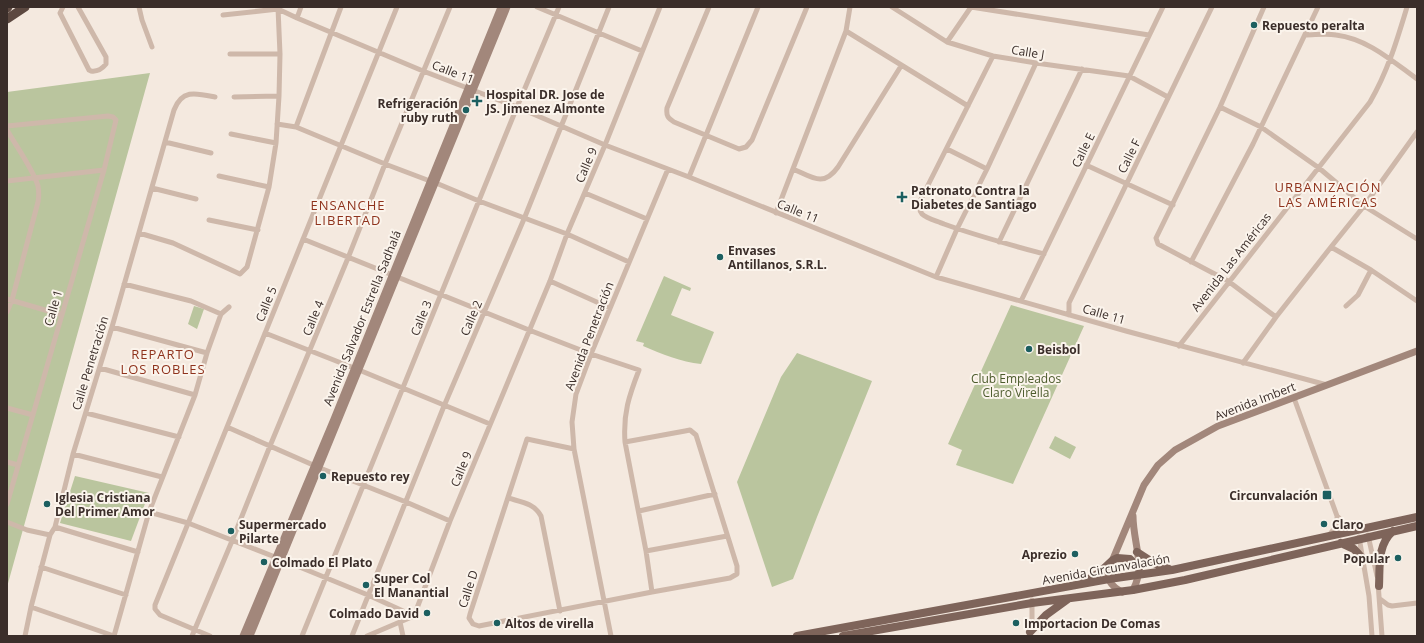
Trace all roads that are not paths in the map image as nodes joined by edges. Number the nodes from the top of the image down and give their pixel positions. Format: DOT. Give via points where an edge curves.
graph roads {
  1 [pos="25,7"];
  2 [pos="63,7"];
  3 [pos="78,7"];
  4 [pos="139,7"];
  5 [pos="301,7"];
  6 [pos="341,7"];
  7 [pos="397,7"];
  8 [pos="450,7"];
  9 [pos="501,7"];
  10 [pos="508,7"];
  11 [pos="537,7"];
  12 [pos="559,7"];
  13 [pos="609,7"];
  14 [pos="660,7"];
  15 [pos="709,7"];
  16 [pos="758,7"];
  17 [pos="800,7"];
  18 [pos="850,7"];
  19 [pos="892,7"];
  20 [pos="971,7"];
  21 [pos="1163,7"];
  22 [pos="1212,7"];
  23 [pos="1264,7"];
  24 [pos="1318,7"];
  25 [pos="1407,7"];
  26 [pos="278,8"];
  27 [pos="806,8"];
  28 [pos="224,15"];
  29 [pos="556,15"];
  30 [pos="297,18"];
  31 [pos="7,19"];
  32 [pos="846,31"];
  33 [pos="332,32"];
  34 [pos="598,33"];
  35 [pos="1149,35"];
  36 [pos="1305,35"];
  37 [pos="946,42"];
  38 [pos="152,47"];
  39 [pos="642,51"];
  40 [pos="379,52"];
  41 [pos="230,54"];
  42 [pos="280,54"];
  43 [pos="993,56"];
  44 [pos="1391,59"];
  45 [pos="1036,63"];
  46 [pos="901,66"];
  47 [pos="1082,69"];
  48 [pos="423,71"];
  49 [pos="1129,76"];
  50 [pos="1417,79"];
  51 [pos="471,90"];
  52 [pos="279,96"];
  53 [pos="215,97"];
  54 [pos="234,97"];
  55 [pos="1168,97"];
  56 [pos="968,106"];
  57 [pos="517,107"];
  58 [pos="1220,107"];
  59 [pos="277,124"];
  60 [pos="7,126"];
  61 [pos="560,126"];
  62 [pos="296,127"];
  63 [pos="1261,127"];
  64 [pos="7,130"];
  65 [pos="230,134"];
  66 [pos="1417,134"];
  67 [pos="706,136"];
  68 [pos="165,142"];
  69 [pos="276,143"];
  70 [pos="605,145"];
  71 [pos="341,146"];
  72 [pos="947,149"];
  73 [pos="211,153"];
  74 [pos="385,164"];
  75 [pos="1086,165"];
  76 [pos="1319,168"];
  77 [pos="668,169"];
  78 [pos="793,169"];
  79 [pos="987,169"];
  80 [pos="104,170"];
  81 [pos="219,176"];
  82 [pos="34,177"];
  83 [pos="689,177"];
  84 [pos="7,181"];
  85 [pos="433,182"];
  86 [pos="1126,184"];
  87 [pos="269,187"];
  88 [pos="152,188"];
  89 [pos="585,193"];
  90 [pos="196,199"];
  91 [pos="479,201"];
  92 [pos="1173,205"];
  93 [pos="1364,206"];
  94 [pos="776,213"];
  95 [pos="524,219"];
  96 [pos="647,219"];
  97 [pos="209,220"];
  98 [pos="957,228"];
  99 [pos="258,230"];
  100 [pos="140,233"];
  101 [pos="567,234"];
  102 [pos="303,239"];
  103 [pos="1417,239"];
  104 [pos="999,242"];
  105 [pos="1331,247"];
  106 [pos="1044,254"];
  107 [pos="348,258"];
  108 [pos="629,262"];
  109 [pos="1191,262"];
  110 [pos="1371,270"];
  111 [pos="936,276"];
  112 [pos="394,277"];
  113 [pos="550,281"];
  114 [pos="1228,281"];
  115 [pos="124,284"];
  116 [pos="441,295"];
  117 [pos="9,300"];
  118 [pos="1021,301"];
  119 [pos="1417,301"];
  120 [pos="1346,306"];
  121 [pos="229,307"];
  122 [pos="610,308"];
  123 [pos="7,312"];
  124 [pos="485,312"];
  125 [pos="221,314"];
  126 [pos="62,315"];
  127 [pos="1069,315"];
  128 [pos="1276,317"];
  129 [pos="112,327"];
  130 [pos="529,330"];
  131 [pos="265,333"];
  132 [pos="1179,346"];
  133 [pos="310,351"];
  134 [pos="1417,351"];
  135 [pos="207,353"];
  136 [pos="591,354"];
  137 [pos="1243,363"];
  138 [pos="100,368"];
  139 [pos="356,369"];
  140 [pos="1327,384"];
  141 [pos="403,388"];
  142 [pos="195,395"];
  143 [pos="1294,398"];
  144 [pos="444,406"];
  145 [pos="7,408"];
  146 [pos="86,413"];
  147 [pos="33,415"];
  148 [pos="490,424"];
  149 [pos="227,428"];
  150 [pos="179,437"];
  151 [pos="625,442"];
  152 [pos="270,446"];
  153 [pos="574,448"];
  154 [pos="73,454"];
  155 [pos="7,462"];
  156 [pos="18,465"];
  157 [pos="317,466"];
  158 [pos="162,477"];
  159 [pos="363,486"];
  160 [pos="715,494"];
  161 [pos="508,498"];
  162 [pos="406,502"];
  163 [pos="7,504"];
  164 [pos="639,510"];
  165 [pos="149,512"];
  166 [pos="1133,512"];
  167 [pos="1337,516"];
  168 [pos="1417,517"];
  169 [pos="450,521"];
  170 [pos="7,522"];
  171 [pos="188,523"];
  172 [pos="1417,526"];
  173 [pos="55,527"];
  174 [pos="1366,528"];
  175 [pos="1357,530"];
  176 [pos="1392,531"];
  177 [pos="50,534"];
  178 [pos="727,536"];
  179 [pos="1328,536"];
  180 [pos="1368,536"];
  181 [pos="1359,538"];
  182 [pos="232,542"];
  183 [pos="1341,543"];
  184 [pos="646,551"];
  185 [pos="138,552"];
  186 [pos="1137,552"];
  187 [pos="278,559"];
  188 [pos="1113,560"];
  189 [pos="1363,560"];
  190 [pos="41,567"];
  191 [pos="1172,570"];
  192 [pos="1139,572"];
  193 [pos="326,578"];
  194 [pos="1109,579"];
  195 [pos="1078,585"];
  196 [pos="1379,586"];
  197 [pos="1133,590"];
  198 [pos="652,592"];
  199 [pos="1122,592"];
  200 [pos="1032,593"];
  201 [pos="126,595"];
  202 [pos="368,595"];
  203 [pos="1369,596"];
  204 [pos="1069,598"];
  205 [pos="1380,599"];
  206 [pos="604,601"];
  207 [pos="1032,603"];
  208 [pos="1417,603"];
  209 [pos="31,607"];
  210 [pos="560,610"];
  211 [pos="414,616"];
  212 [pos="400,622"];
  213 [pos="1381,628"];
  214 [pos="195,630"];
  215 [pos="1372,633"];
  216 [pos="1029,634"];
  217 [pos="25,636"];
  218 [pos="114,636"];
  219 [pos="192,636"];
  220 [pos="210,636"];
  221 [pos="243,636"];
  222 [pos="250,636"];
  223 [pos="302,636"];
  224 [pos="352,636"];
  225 [pos="367,636"];
  226 [pos="403,636"];
  227 [pos="611,636"];
  228 [pos="797,636"];
  229 [pos="844,636"];
  230 [pos="1382,636"];
  1 -- 31 [label="highway"];
  2 -- 3 [label="street" via="60,14 89,70 97,71 106,64 106,57"];
  4 -- 38 [label="street"];
  5 -- 30 [label="street"];
  6 -- 33 [label="street"];
  7 -- 40 [label="street, Calle 5"];
  8 -- 48 [label="street, Calle 4"];
  9 -- 51 [label="main road, Avenida Salvador Estrella Sadhalá"];
  10 -- 51 [label="main road, Avenida Salvador Estrella Sadhalá"];
  11 -- 29 [label="street"];
  12 -- 29 [label="street, Calle 3"];
  13 -- 34 [label="street, Calle 2"];
  14 -- 39 [label="street, Calle 9"];
  15 -- 67 [label="street" via="667,108 668,117 674,122"];
  16 -- 67 [label="street"];
  17 -- 27 [label="street"];
  18 -- 32 [label="street"];
  19 -- 37 [label="street, Calle J"];
  20 -- 35 [label="street"];
  20 -- 37 [label="street"];
  21 -- 35 [label="street, Calle E"];
  22 -- 55 [label="street, Calle F"];
  23 -- 58 [label="street"];
  24 -- 36 [label="street"];
  25 -- 44 [label="street, Avenida Las Américas"];
  26 -- 28 [label="street"];
  26 -- 30 [label="street, Calle 11"];
  26 -- 42 [label="street"];
  27 -- 67 [label="street" via="752,140 746,147 739,148"];
  29 -- 34 [label="street"];
  29 -- 57 [label="street, Calle 3"];
  30 -- 33 [label="street, Calle 11"];
  32 -- 46 [label="street"];
  32 -- 78 [label="street"];
  33 -- 40 [label="street, Calle 11"];
  33 -- 62 [label="street"];
  34 -- 39 [label="street"];
  34 -- 61 [label="street, Calle 2"];
  35 -- 49 [label="street, Calle E"];
  36 -- 44 [label="street" via="1336,35 1363,42"];
  36 -- 63 [label="street"];
  37 -- 43 [label="street, Calle J"];
  39 -- 70 [label="street, Calle 9"];
  40 -- 48 [label="street, Calle 11"];
  40 -- 71 [label="street, Calle 5"];
  41 -- 42 [label="street"];
  42 -- 52 [label="street"];
  43 -- 45 [label="street, Calle J"];
  43 -- 56 [label="street"];
  44 -- 50 [label="street"];
  44 -- 76 [label="street, Avenida Las Américas" via="1370,102"];
  45 -- 47 [label="street, Calle J"];
  45 -- 79 [label="street"];
  46 -- 56 [label="street"];
  46 -- 78 [label="street" via="830,176 818,179"];
  47 -- 49 [label="street, Calle J"];
  47 -- 104 [label="street"];
  48 -- 51 [label="street, Calle 11"];
  48 -- 74 [label="street, Calle 4"];
  49 -- 55 [label="street, Calle J"];
  49 -- 75 [label="street, Calle E"];
  51 -- 57 [label="street, Calle 11"];
  51 -- 85 [label="main road, Avenida Salvador Estrella Sadhalá"];
  52 -- 54 [label="street"];
  52 -- 59 [label="street"];
  53 -- 68 [label="street, Calle Penetración" via="195,93 181,97 174,110"];
  55 -- 86 [label="street, Calle F"];
  56 -- 72 [label="street"];
  57 -- 61 [label="street, Calle 11"];
  57 -- 91 [label="street, Calle 3"];
  58 -- 63 [label="street"];
  58 -- 92 [label="street"];
  59 -- 62 [label="street"];
  59 -- 69 [label="street"];
  60 -- 80 [label="street, Calle 1" via="108,116 114,118 116,124"];
  61 -- 70 [label="street, Calle 11"];
  61 -- 95 [label="street, Calle 2"];
  62 -- 71 [label="street"];
  63 -- 76 [label="street"];
  63 -- 109 [label="street"];
  64 -- 82 [label="street"];
  65 -- 69 [label="street"];
  66 -- 93 [label="street"];
  67 -- 83 [label="street"];
  68 -- 73 [label="street"];
  68 -- 88 [label="street, Calle Penetración"];
  69 -- 87 [label="street"];
  70 -- 77 [label="street, Calle 11"];
  70 -- 89 [label="street, Calle 9"];
  71 -- 74 [label="street"];
  71 -- 102 [label="street, Calle 5"];
  72 -- 79 [label="street"];
  72 -- 98 [label="street" via="921,199 920,210 926,217"];
  74 -- 85 [label="street"];
  74 -- 107 [label="street, Calle 4"];
  75 -- 86 [label="street"];
  75 -- 106 [label="street, Calle E"];
  76 -- 93 [label="street"];
  76 -- 114 [label="street, Avenida Las Américas"];
  77 -- 83 [label="street, Calle 11"];
  77 -- 96 [label="street, Avenida Penetración"];
  78 -- 94 [label="street"];
  79 -- 98 [label="street"];
  80 -- 82 [label="street"];
  80 -- 126 [label="street, Calle 1"];
  81 -- 87 [label="street"];
  82 -- 84 [label="street"];
  82 -- 117 [label="street" via="38,187 38,202"];
  83 -- 94 [label="street, Calle 11"];
  85 -- 91 [label="street"];
  85 -- 112 [label="main road, Avenida Salvador Estrella Sadhalá"];
  86 -- 92 [label="street"];
  86 -- 127 [label="street, Calle F" via="1069,303"];
  87 -- 99 [label="street"];
  88 -- 90 [label="street"];
  88 -- 100 [label="street, Calle Penetración"];
  89 -- 96 [label="street"];
  89 -- 101 [label="street, Calle 9"];
  91 -- 95 [label="street"];
  91 -- 116 [label="street, Calle 3"];
  92 -- 109 [label="street" via="1156,238 1158,244"];
  93 -- 103 [label="street"];
  93 -- 105 [label="street"];
  94 -- 111 [label="street, Calle 11"];
  95 -- 101 [label="street"];
  95 -- 124 [label="street, Calle 2"];
  96 -- 108 [label="street, Avenida Penetración"];
  97 -- 99 [label="street"];
  98 -- 104 [label="street"];
  98 -- 111 [label="street"];
  99 -- 100 [label="street" via="247,267 240,274 173,243"];
  100 -- 115 [label="street, Calle Penetración"];
  101 -- 108 [label="street"];
  101 -- 113 [label="street, Calle 9"];
  102 -- 107 [label="street"];
  102 -- 131 [label="street, Calle 5"];
  104 -- 106 [label="street"];
  105 -- 110 [label="street"];
  105 -- 128 [label="street"];
  106 -- 118 [label="street, Calle E"];
  107 -- 112 [label="street"];
  107 -- 133 [label="street, Calle 4"];
  108 -- 122 [label="street, Avenida Penetración"];
  109 -- 114 [label="street"];
  110 -- 119 [label="street"];
  110 -- 120 [label="street" via="1358,295"];
  111 -- 118 [label="street, Calle 11"];
  112 -- 116 [label="street"];
  112 -- 139 [label="main road, Avenida Salvador Estrella Sadhalá"];
  113 -- 122 [label="street"];
  113 -- 130 [label="street, Calle 9"];
  114 -- 128 [label="street"];
  114 -- 132 [label="street, Avenida Las Américas"];
  115 -- 125 [label="street" via="192,301"];
  115 -- 129 [label="street, Calle Penetración"];
  116 -- 124 [label="street"];
  116 -- 141 [label="street, Calle 3"];
  117 -- 123 [label="street"];
  117 -- 126 [label="street"];
  118 -- 127 [label="street, Calle 11"];
  121 -- 125 [label="street"];
  122 -- 136 [label="street, Avenida Penetración"];
  124 -- 130 [label="street"];
  124 -- 144 [label="street, Calle 2"];
  125 -- 135 [label="street"];
  126 -- 147 [label="street, Calle 1"];
  127 -- 132 [label="street, Calle 11"];
  128 -- 137 [label="street"];
  129 -- 135 [label="street"];
  129 -- 138 [label="street, Calle Penetración"];
  130 -- 136 [label="street"];
  130 -- 148 [label="street, Calle 9"];
  131 -- 133 [label="street"];
  131 -- 149 [label="street, Calle 5"];
  132 -- 137 [label="street, Calle 11"];
  133 -- 139 [label="street"];
  133 -- 152 [label="street, Calle 4"];
  134 -- 140 [label="main road, Avenida Imbert"];
  135 -- 142 [label="street"];
  136 -- 151 [label="street" via="639,370 626,410"];
  136 -- 153 [label="street, Avenida Penetración" via="576,394 572,422"];
  137 -- 140 [label="street, Calle 11"];
  138 -- 142 [label="street"];
  138 -- 146 [label="street, Calle Penetración"];
  139 -- 141 [label="street"];
  139 -- 157 [label="main road, Avenida Salvador Estrella Sadhalá"];
  140 -- 143 [label="main road, Avenida Imbert"];
  141 -- 144 [label="street"];
  141 -- 159 [label="street, Calle 3"];
  142 -- 150 [label="street"];
  143 -- 166 [label="main road, Avenida Imbert" via="1218,426 1175,450 1151,474"];
  143 -- 167 [label="street"];
  144 -- 148 [label="street"];
  144 -- 162 [label="street, Calle 2"];
  145 -- 147 [label="street"];
  146 -- 150 [label="street"];
  146 -- 154 [label="street, Calle Penetración"];
  147 -- 156 [label="street, Calle 1"];
  148 -- 169 [label="street, Calle 9"];
  149 -- 152 [label="street"];
  149 -- 171 [label="street, Calle 5"];
  150 -- 158 [label="street"];
  151 -- 160 [label="street" via="690,430 696,435"];
  151 -- 164 [label="street"];
  152 -- 157 [label="street"];
  152 -- 182 [label="street, Calle 4"];
  153 -- 161 [label="street, Calle D" via="527,439"];
  153 -- 206 [label="street, Avenida Penetración"];
  154 -- 158 [label="street"];
  154 -- 173 [label="street, Calle Penetración"];
  155 -- 156 [label="street"];
  156 -- 163 [label="street, Calle 1"];
  157 -- 159 [label="street"];
  157 -- 187 [label="main road, Avenida Salvador Estrella Sadhalá"];
  158 -- 165 [label="street"];
  159 -- 162 [label="street"];
  159 -- 193 [label="street, Calle 3"];
  160 -- 164 [label="street"];
  160 -- 178 [label="street"];
  161 -- 210 [label="street" via="530,505 541,516"];
  161 -- 210 [label="street, Calle D" via="470,620 479,626"];
  162 -- 169 [label="street"];
  162 -- 202 [label="street, Calle 2"];
  164 -- 184 [label="street"];
  165 -- 171 [label="street"];
  165 -- 185 [label="street"];
  166 -- 186 [label="main road, Avenida Imbert"];
  166 -- 188 [label="main road, Avenida Imbert"];
  167 -- 175 [label="street" via="1345,525"];
  167 -- 179 [label="street" via="1335,530"];
  168 -- 174 [label="main road, Avenida Circunvalación"];
  169 -- 211 [label="street, Calle 9"];
  170 -- 177 [label="street" via="31,531"];
  171 -- 182 [label="street"];
  171 -- 214 [label="street, Calle 5" via="155,609 160,616"];
  172 -- 176 [label="main road, Avenida Circunvalación"];
  173 -- 177 [label="street, Calle Penetración"];
  173 -- 185 [label="street"];
  174 -- 175 [label="main road, Avenida Circunvalación"];
  174 -- 180 [label="street"];
  175 -- 179 [label="main road, Avenida Circunvalación"];
  175 -- 181 [label="street"];
  176 -- 180 [label="main road, Avenida Circunvalación"];
  176 -- 196 [label="main road" via="1382,548"];
  177 -- 190 [label="street, Calle Penetración"];
  178 -- 184 [label="street"];
  178 -- 198 [label="street, Calle D" via="737,566 737,574 730,578"];
  179 -- 191 [label="main road, Avenida Circunvalación"];
  180 -- 181 [label="main road, Avenida Circunvalación"];
  180 -- 196 [label="street"];
  181 -- 183 [label="main road, Avenida Circunvalación"];
  181 -- 189 [label="street"];
  182 -- 187 [label="street"];
  182 -- 214 [label="street, Calle 4"];
  183 -- 189 [label="main road" via="1354,549"];
  183 -- 197 [label="main road, Avenida Circunvalación"];
  184 -- 198 [label="street"];
  185 -- 201 [label="street"];
  186 -- 191 [label="main road" via="1154,563"];
  186 -- 192 [label="main road, Avenida Imbert"];
  187 -- 193 [label="street"];
  187 -- 221 [label="main road, Avenida Salvador Estrella Sadhalá"];
  187 -- 222 [label="main road, Avenida Salvador Estrella Sadhalá"];
  188 -- 192 [label="main road" via="1122,557 1130,559"];
  188 -- 194 [label="main road, Avenida Imbert" via="1108,571"];
  188 -- 195 [label="main road" via="1099,573"];
  189 -- 203 [label="street"];
  190 -- 201 [label="street"];
  190 -- 209 [label="street, Calle Penetración"];
  191 -- 192 [label="main road, Avenida Circunvalación"];
  192 -- 194 [label="main road, Avenida Circunvalación"];
  192 -- 197 [label="main road"];
  193 -- 202 [label="street"];
  193 -- 223 [label="street, Calle 3"];
  194 -- 195 [label="main road, Avenida Circunvalación"];
  194 -- 199 [label="main road" via="1114,587"];
  195 -- 200 [label="main road, Avenida Circunvalación"];
  196 -- 205 [label="street"];
  197 -- 199 [label="main road, Avenida Circunvalación"];
  198 -- 206 [label="street, Calle D"];
  199 -- 204 [label="main road, Avenida Circunvalación"];
  200 -- 207 [label="street"];
  200 -- 228 [label="main road, Avenida Circunvalación"];
  201 -- 218 [label="street"];
  202 -- 211 [label="street"];
  202 -- 224 [label="street, Calle 2"];
  203 -- 205 [label="street"];
  203 -- 215 [label="street"];
  204 -- 207 [label="main road, Avenida Circunvalación"];
  204 -- 216 [label="main road" via="1046,615"];
  205 -- 208 [label="street" via="1392,606"];
  205 -- 213 [label="street"];
  206 -- 210 [label="street, Calle D"];
  206 -- 227 [label="street, Avenida Penetración"];
  207 -- 216 [label="street"];
  207 -- 229 [label="main road, Avenida Circunvalación"];
  209 -- 217 [label="street, Calle Penetración"];
  209 -- 218 [label="street"];
  211 -- 212 [label="street"];
  212 -- 225 [label="street"];
  212 -- 226 [label="street"];
  213 -- 215 [label="street"];
  213 -- 230 [label="street"];
  214 -- 219 [label="street, Calle 4"];
  214 -- 220 [label="street"];
}
